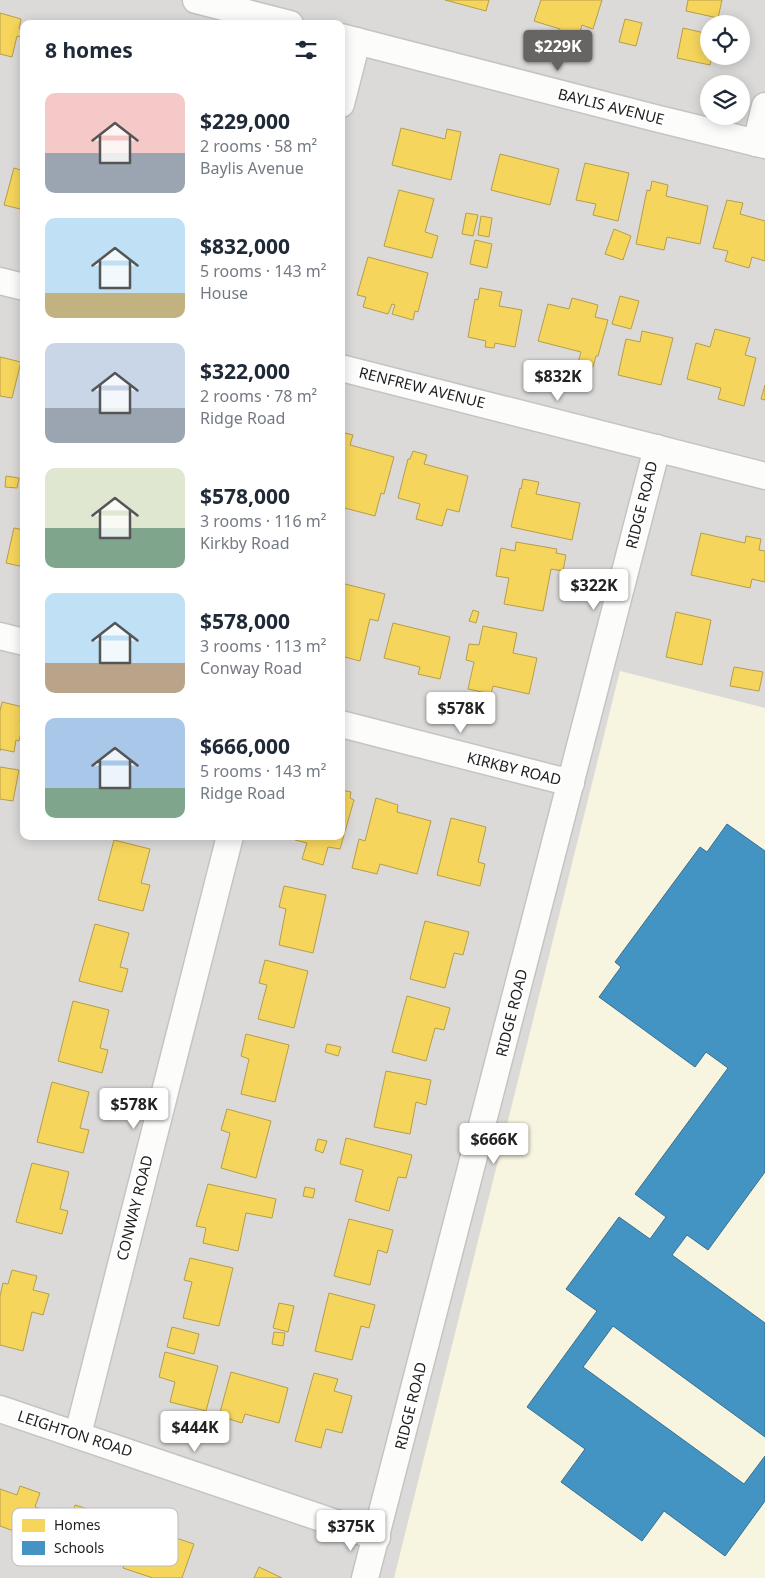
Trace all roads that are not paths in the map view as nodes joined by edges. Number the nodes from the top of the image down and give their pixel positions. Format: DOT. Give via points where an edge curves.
graph roads {
  1 [pos="196,0"];
  2 [pos="274,20"];
  3 [pos="349,39"];
  4 [pos="345,72"];
  5 [pos="765,106"];
  6 [pos="760,144"];
  7 [pos="0,281"];
  8 [pos="20,286"];
  9 [pos="345,369"];
  10 [pos="657,448"];
  11 [pos="765,476"];
  12 [pos="0,636"];
  13 [pos="20,641"];
  14 [pos="345,725"];
  15 [pos="571,783"];
  16 [pos="229,840"];
  17 [pos="0,1409"];
  18 [pos="78,1434"];
  19 [pos="377,1538"];
  20 [pos="366,1578"];
  1 -- 2 [label="street"];
  3 -- 4 [label="street"];
  3 -- 6 [label="street, BAYLIS AVENUE"];
  5 -- 6 [label="street"];
  7 -- 8 [label="street"];
  9 -- 10 [label="street, RENFREW AVENUE"];
  10 -- 11 [label="street, RENFREW AVENUE"];
  10 -- 15 [label="street, RIDGE ROAD"];
  12 -- 13 [label="street"];
  14 -- 15 [label="street, KIRKBY ROAD"];
  15 -- 19 [label="street, RIDGE ROAD"];
  16 -- 18 [label="street, CONWAY ROAD"];
  17 -- 18 [label="street, LEIGHTON ROAD"];
  18 -- 19 [label="street, LEIGHTON ROAD"];
  19 -- 20 [label="street, RIDGE ROAD"];
}
